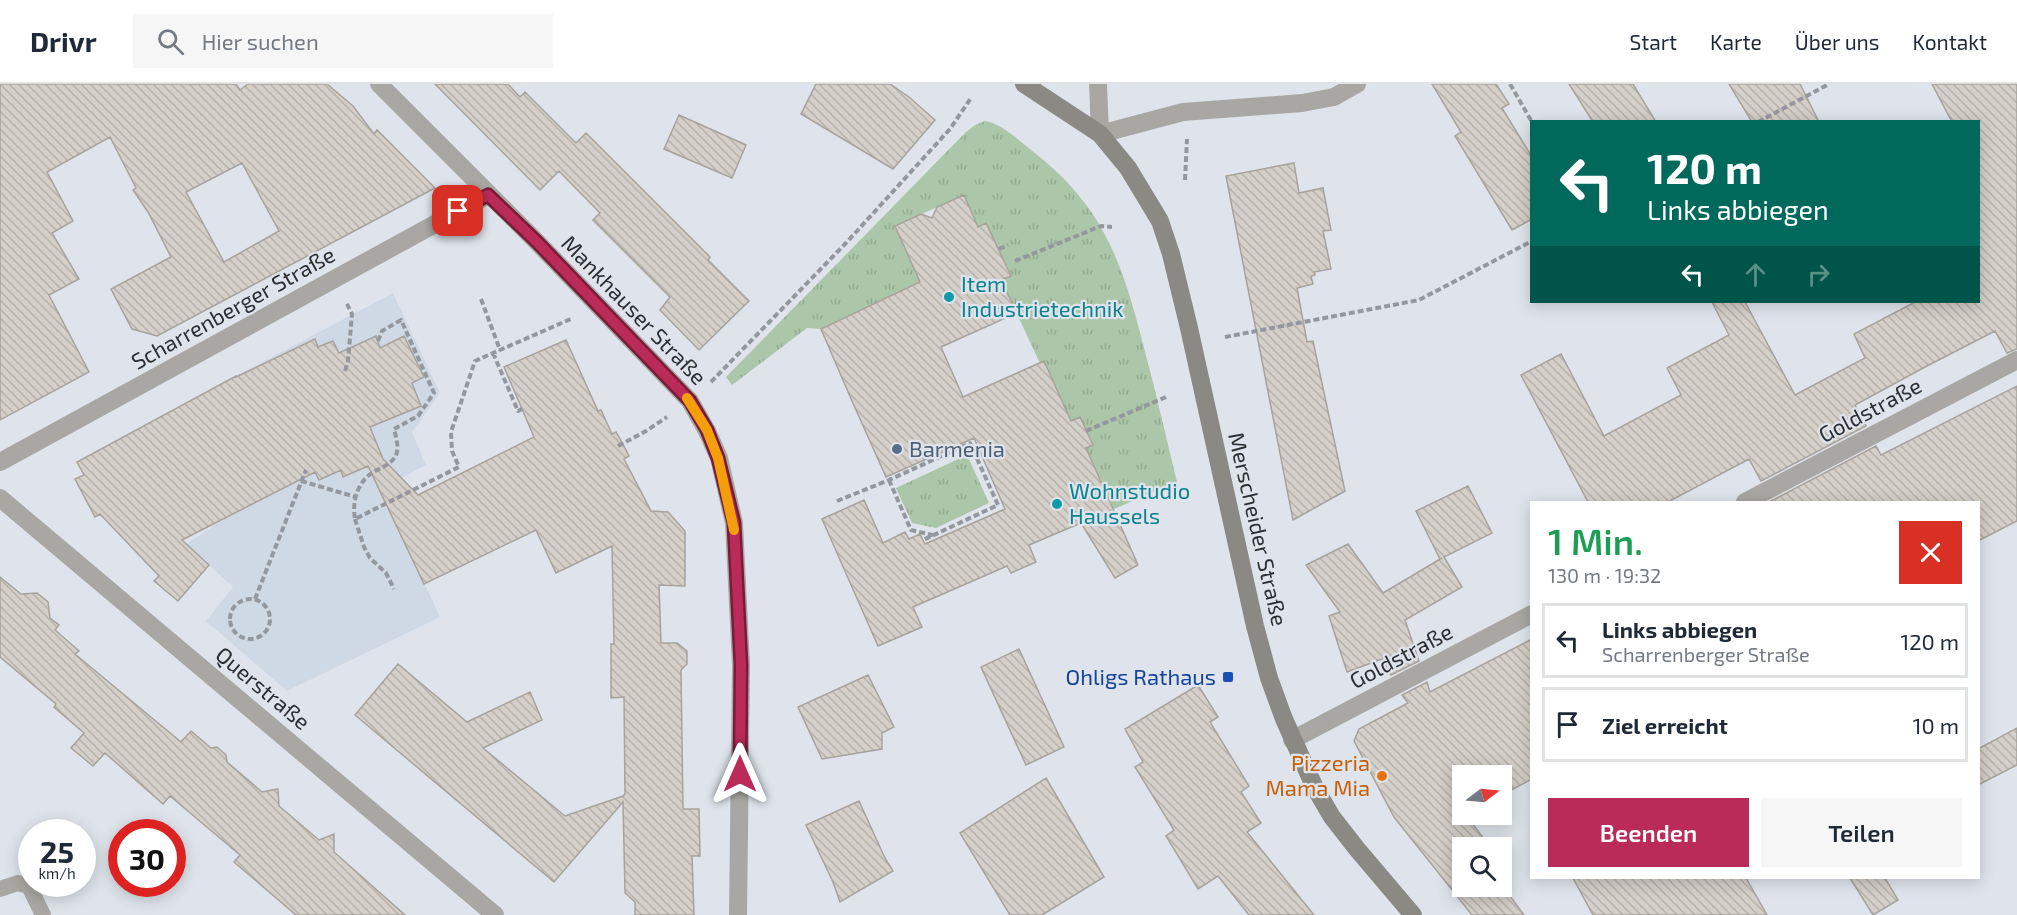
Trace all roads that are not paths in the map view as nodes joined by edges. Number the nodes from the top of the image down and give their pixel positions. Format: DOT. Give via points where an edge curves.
graph roads {
  1 [pos="379,84"];
  2 [pos="1024,84"];
  3 [pos="1098,84"];
  4 [pos="1357,84"];
  5 [pos="1100,134"];
  6 [pos="488,195"];
  7 [pos="2017,360"];
  8 [pos="0,462"];
  9 [pos="0,498"];
  10 [pos="1747,501"];
  11 [pos="1530,615"];
  12 [pos="1292,740"];
  13 [pos="0,889"];
  14 [pos="42,915"];
  15 [pos="495,915"];
  16 [pos="738,915"];
  17 [pos="1413,915"];
  1 -- 6 [label="street, Mankhauser Straße"];
  2 -- 5 [label="main road, Merscheider Straße"];
  3 -- 5 [label="street"];
  4 -- 5 [label="street" via="1334,97 1184,112"];
  5 -- 12 [label="main road, Merscheider Straße" via="1151,203 1171,254 1255,626"];
  6 -- 8 [label="street, Scharrenberger Straße"];
  6 -- 16 [label="street, Mankhauser Straße" via="690,401 718,458 734,523 741,665"];
  7 -- 10 [label="street, Goldstraße"];
  9 -- 15 [label="street, Querstraße"];
  11 -- 12 [label="street, Goldstraße"];
  12 -- 17 [label="main road, Merscheider Straße" via="1332,817"];
  13 -- 14 [label="lane" via="18,883 29,886"];
}
